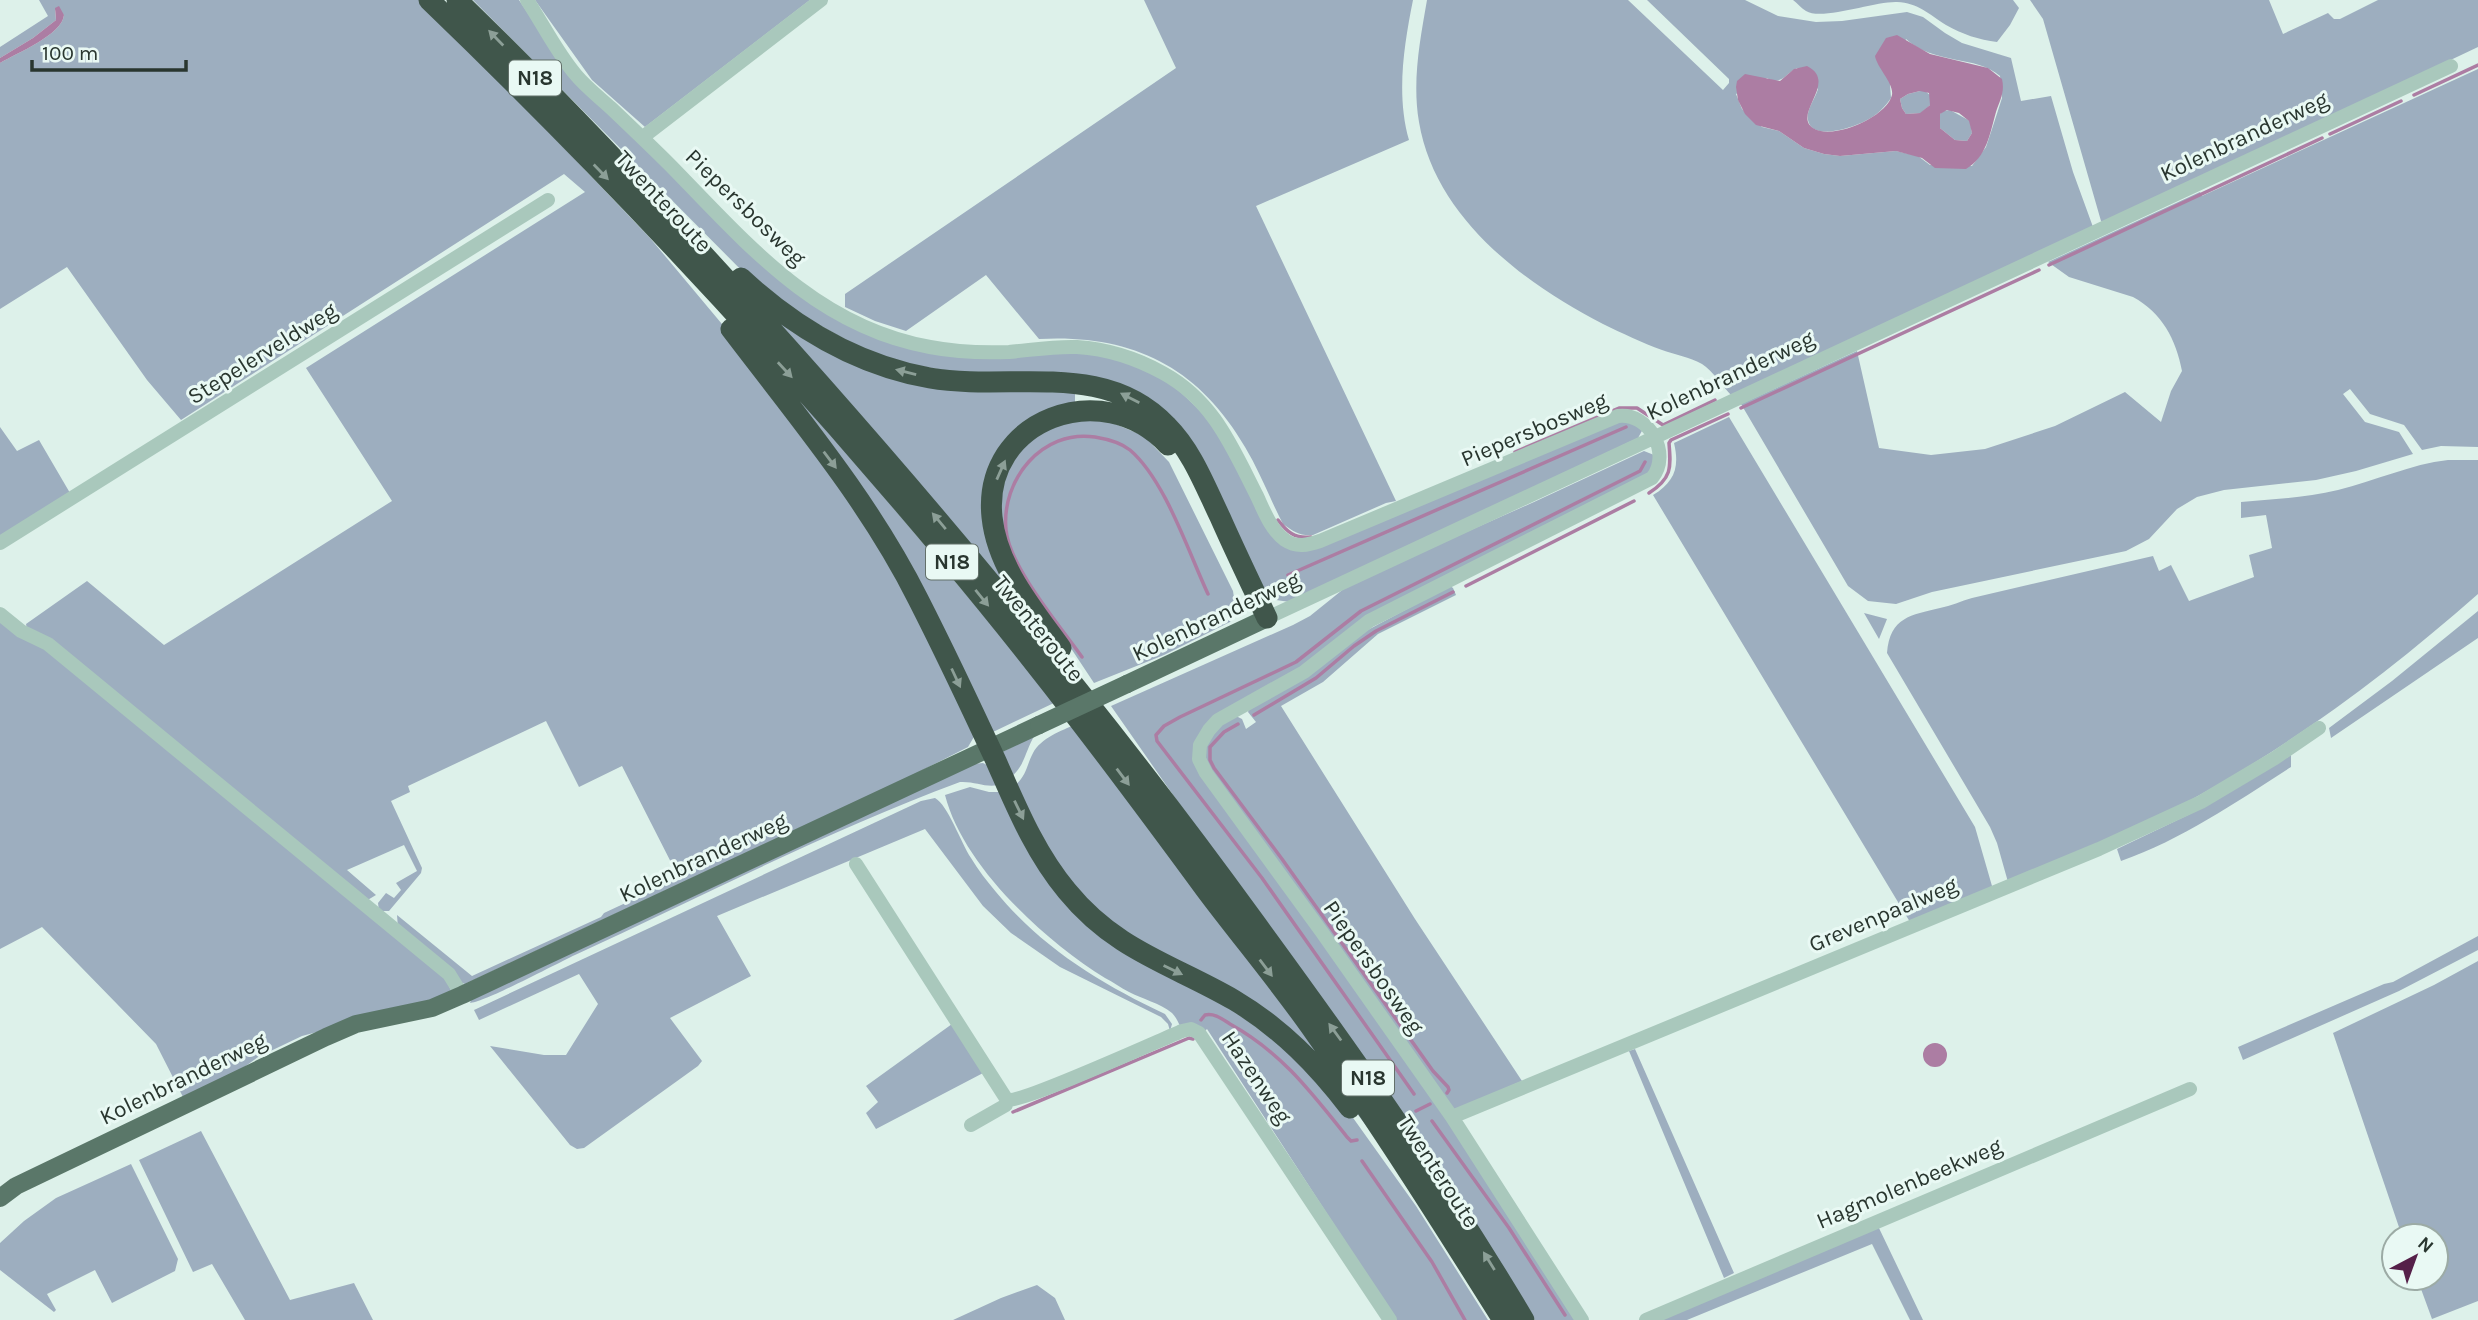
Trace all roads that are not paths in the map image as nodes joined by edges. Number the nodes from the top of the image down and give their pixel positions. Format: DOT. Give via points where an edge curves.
graph roads {
  1 [pos="429,0"];
  2 [pos="457,0"];
  3 [pos="527,0"];
  4 [pos="821,0"];
  5 [pos="2451,66"];
  6 [pos="643,137"];
  7 [pos="612,158"];
  8 [pos="548,200"];
  9 [pos="656,230"];
  10 [pos="1655,437"];
  11 [pos="0,543"];
  12 [pos="0,614"];
  13 [pos="1262,620"];
  14 [pos="1107,725"];
  15 [pos="2319,728"];
  16 [pos="990,748"];
  17 [pos="856,864"];
  18 [pos="462,995"];
  19 [pos="2190,1089"];
  20 [pos="1007,1100"];
  21 [pos="1452,1117"];
  22 [pos="971,1125"];
  23 [pos="0,1198"];
  24 [pos="1438,1216"];
  25 [pos="1390,1320"];
  26 [pos="1503,1320"];
  27 [pos="1524,1320"];
  28 [pos="1582,1320"];
  29 [pos="1646,1320"];
  1 -- 9 [label="highway, Twenteroute / N18, one-way"];
  7 -- 2 [label="highway, Twenteroute / N18, one-way"];
  3 -- 6 [label="street, Piepersbosweg" via="576,75"];
  4 -- 6 [label="street"];
  5 -- 10 [label="street, Kolenbranderweg"];
  6 -- 10 [label="street, Piepersbosweg" via="773,268 798,289 869,329 962,352 1099,349 1166,374 1215,418 1271,524 1293,544 1320,541 1618,416 1636,416"];
  13 -- 7 [label="highway, N18, one-way" via="1190,456 1142,404 1090,384 930,378 843,350 774,307"];
  14 -- 7 [label="highway, Twenteroute / N18, one-way" via="904,479"];
  8 -- 11 [label="street, Stepelerveldweg"];
  9 -- 16 [label="highway, N18, one-way" via="848,483 888,543"];
  9 -- 24 [label="highway, Twenteroute / N18, one-way" via="832,422 1055,689 1314,1031"];
  10 -- 13 [label="street, Kolenbranderweg"];
  10 -- 21 [label="street, Piepersbosweg" via="1658,471 1644,483 1369,621 1304,672 1218,720 1200,744 1199,759 1214,786"];
  12 -- 18 [label="street" via="20,631 47,644 449,974"];
  14 -- 13 [label="highway, N18, one-way" via="1017,584 995,532 992,502 996,478 1010,451 1034,428 1072,411 1101,410 1130,418 1156,433 1186,470"];
  13 -- 16 [label="main road, Kolenbranderweg, bridge"];
  27 -- 14 [label="highway, Twenteroute / N18, one-way" via="1449,1196 1348,1049"];
  15 -- 21 [label="street, Grevenpaalweg" via="2201,802 2099,849"];
  16 -- 18 [label="main road, Kolenbranderweg"];
  16 -- 24 [label="highway, N18, one-way" via="1041,855 1080,906 1136,951 1232,999 1299,1049"];
  17 -- 20 [label="street"];
  18 -- 23 [label="main road, Kolenbranderweg" via="432,1008 356,1024 326,1037 25,1181"];
  19 -- 29 [label="street, Hagmolenbeekweg"];
  20 -- 22 [label="street" via="1006,1105"];
  20 -- 25 [label="street, Hazenweg" via="1040,1091 1182,1031 1199,1033"];
  21 -- 28 [label="street, Piepersbosweg"];
  24 -- 26 [label="highway, Twenteroute / N18"];
}
